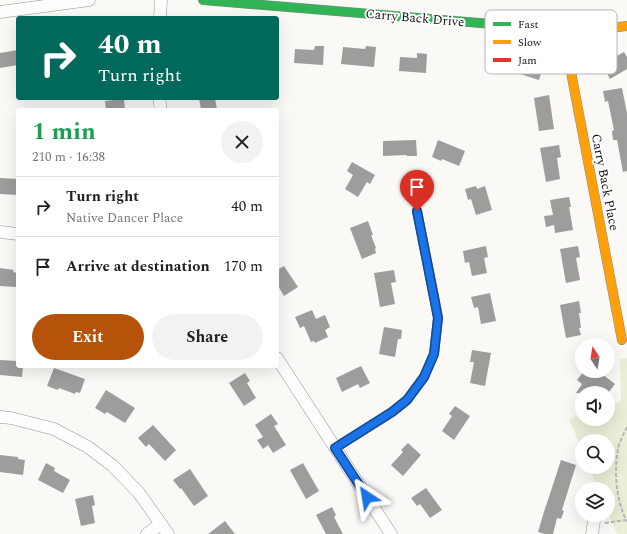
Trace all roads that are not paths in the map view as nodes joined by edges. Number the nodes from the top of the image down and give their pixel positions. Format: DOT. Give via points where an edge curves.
graph roads {
  1 [pos="89,0"];
  2 [pos="161,0"];
  3 [pos="203,0"];
  4 [pos="0,12"];
  5 [pos="160,16"];
  6 [pos="485,24"];
  7 [pos="627,26"];
  8 [pos="617,27"];
  9 [pos="571,74"];
  10 [pos="417,211"];
  11 [pos="0,232"];
  12 [pos="16,234"];
  13 [pos="622,340"];
  14 [pos="279,361"];
  15 [pos="0,417"];
  16 [pos="335,448"];
  17 [pos="164,529"];
  18 [pos="147,534"];
  19 [pos="391,534"];
  1 -- 4 [label="street"];
  2 -- 5 [label="street"];
  3 -- 6 [label="street, Carry Back Drive"];
  7 -- 8 [label="street, Carry Back Drive"];
  9 -- 13 [label="street, Carry Back Place"];
  10 -- 16 [label="street" via="438,318 434,354 424,377 407,400"];
  11 -- 12 [label="street"];
  14 -- 16 [label="street"];
  15 -- 17 [label="street" via="54,429 88,447 113,466 139,493"];
  16 -- 19 [label="street"];
  17 -- 18 [label="street"];
}
